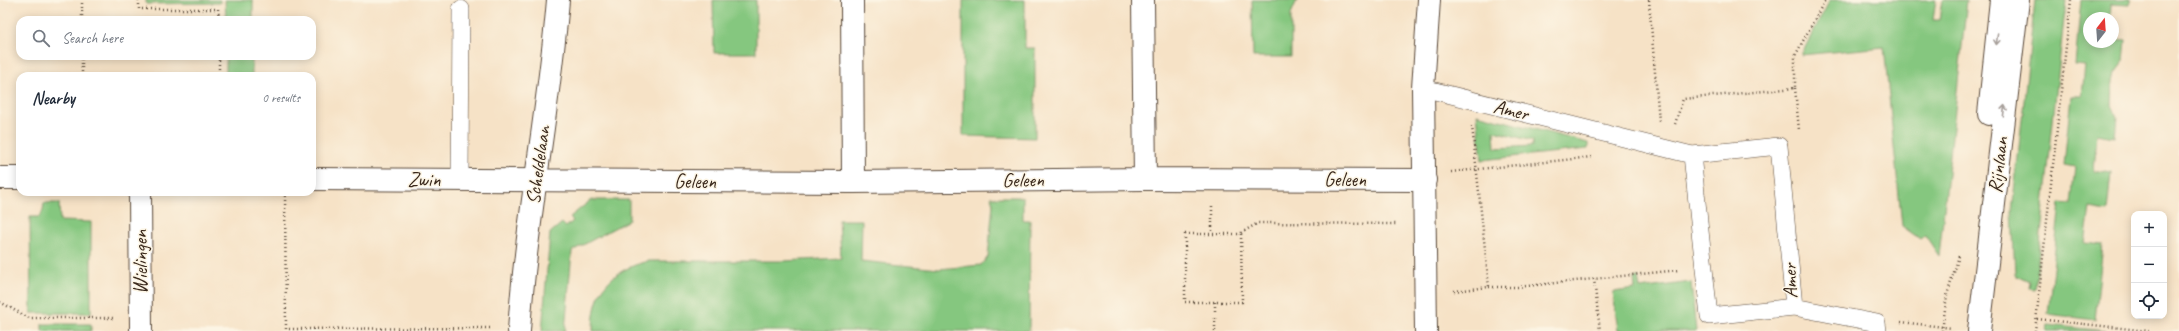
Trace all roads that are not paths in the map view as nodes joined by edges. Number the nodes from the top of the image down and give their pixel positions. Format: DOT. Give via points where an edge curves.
graph roads {
  1 [pos="558,0"];
  2 [pos="852,0"];
  3 [pos="1143,0"];
  4 [pos="1429,0"];
  5 [pos="2001,0"];
  6 [pos="2018,0"];
  7 [pos="461,9"];
  8 [pos="1424,88"];
  9 [pos="1692,155"];
  10 [pos="1425,177"];
  11 [pos="0,178"];
  12 [pos="16,178"];
  13 [pos="316,179"];
  14 [pos="460,179"];
  15 [pos="1145,179"];
  16 [pos="537,180"];
  17 [pos="854,182"];
  18 [pos="140,196"];
  19 [pos="1794,307"];
  20 [pos="140,325"];
  21 [pos="1877,327"];
  22 [pos="519,329"];
  23 [pos="1426,331"];
  24 [pos="1969,331"];
  1 -- 16 [label="street, Scheldelaan"];
  2 -- 17 [label="street"];
  3 -- 15 [label="street"];
  4 -- 8 [label="street"];
  5 -- 24 [label="street, Rijnlaan, one-way" via="1977,224"];
  24 -- 6 [label="street, Rijnlaan, one-way"];
  7 -- 14 [label="lane"];
  8 -- 9 [label="lane, Amer"];
  8 -- 10 [label="street"];
  9 -- 19 [label="lane, Amer" via="1709,316"];
  9 -- 19 [label="lane, Amer" via="1779,146"];
  10 -- 15 [label="street, Geleen"];
  10 -- 23 [label="street"];
  11 -- 12 [label="street"];
  13 -- 14 [label="street, Zwin"];
  14 -- 16 [label="street, Zwin"];
  15 -- 17 [label="street, Geleen"];
  16 -- 17 [label="street, Geleen"];
  16 -- 22 [label="street, Scheldelaan" via="526,247"];
  18 -- 20 [label="street, Wielingen"];
  19 -- 21 [label="lane"];
}
